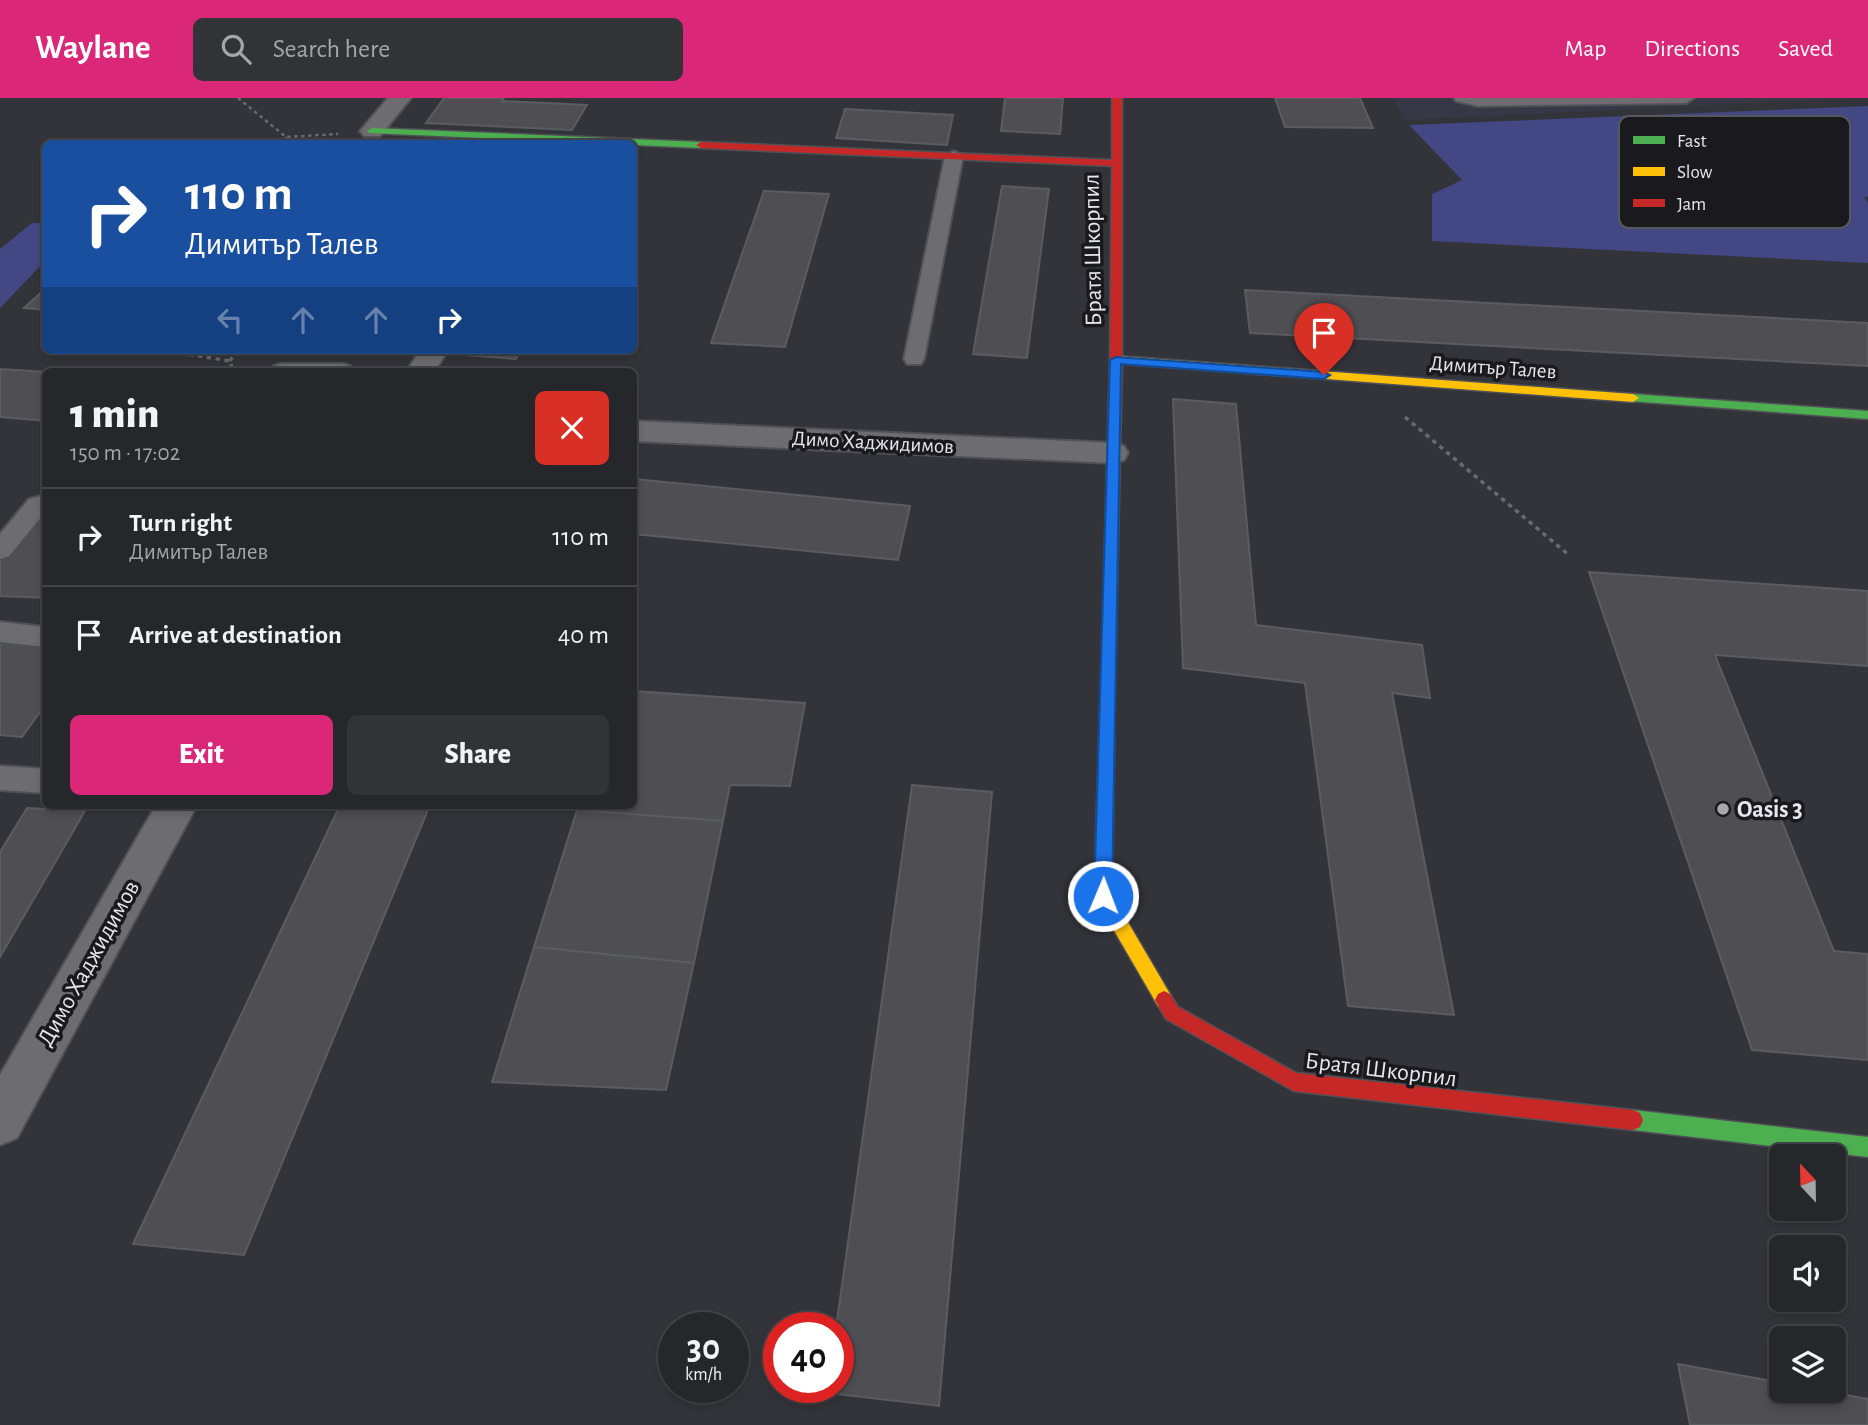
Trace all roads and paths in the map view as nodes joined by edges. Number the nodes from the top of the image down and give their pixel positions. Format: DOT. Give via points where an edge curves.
graph roads {
  1 [pos="238,98"];
  2 [pos="400,98"];
  3 [pos="1117,98"];
  4 [pos="1462,98"];
  5 [pos="1686,98"];
  6 [pos="372,131"];
  7 [pos="286,137"];
  8 [pos="284,140"];
  9 [pos="585,140"];
  10 [pos="637,142"];
  11 [pos="954,156"];
  12 [pos="1116,163"];
  13 [pos="187,354"];
  14 [pos="234,354"];
  15 [pos="914,359"];
  16 [pos="1116,360"];
  17 [pos="230,361"];
  18 [pos="232,368"];
  19 [pos="1359,378"];
  20 [pos="1868,415"];
  21 [pos="637,431"];
  22 [pos="1113,453"];
  23 [pos="42,504"];
  24 [pos="0,550"];
  25 [pos="1570,556"];
  26 [pos="0,632"];
  27 [pos="42,636"];
  28 [pos="0,778"];
  29 [pos="42,781"];
  30 [pos="175,809"];
  31 [pos="0,1121"];
  32 [pos="1868,1147"];
  1 -- 7 [label="path"];
  2 -- 6 [label="street"];
  3 -- 12 [label="street"];
  4 -- 5 [label="lane"];
  6 -- 7 [label="path"];
  6 -- 9 [label="street, Братя Шкорпил"];
  7 -- 8 [label="path"];
  10 -- 11 [label="street, Братя Шкорпил"];
  11 -- 12 [label="street, Братя Шкорпил"];
  11 -- 15 [label="lane"];
  12 -- 16 [label="street, Братя Шкорпил"];
  13 -- 17 [label="path"];
  14 -- 17 [label="path"];
  16 -- 19 [label="street, Димитър Талев"];
  16 -- 22 [label="street, Братя Шкорпил"];
  17 -- 18 [label="path"];
  19 -- 20 [label="street, Димитър Талев"];
  19 -- 25 [label="path"];
  21 -- 22 [label="street, Димо Хаджидимов"];
  22 -- 32 [label="street, Братя Шкорпил" via="1103,896 1172,1013 1294,1082"];
  23 -- 24 [label="lane"];
  26 -- 27 [label="lane"];
  28 -- 29 [label="lane"];
  30 -- 31 [label="street, Димо Хаджидимов"];
}
